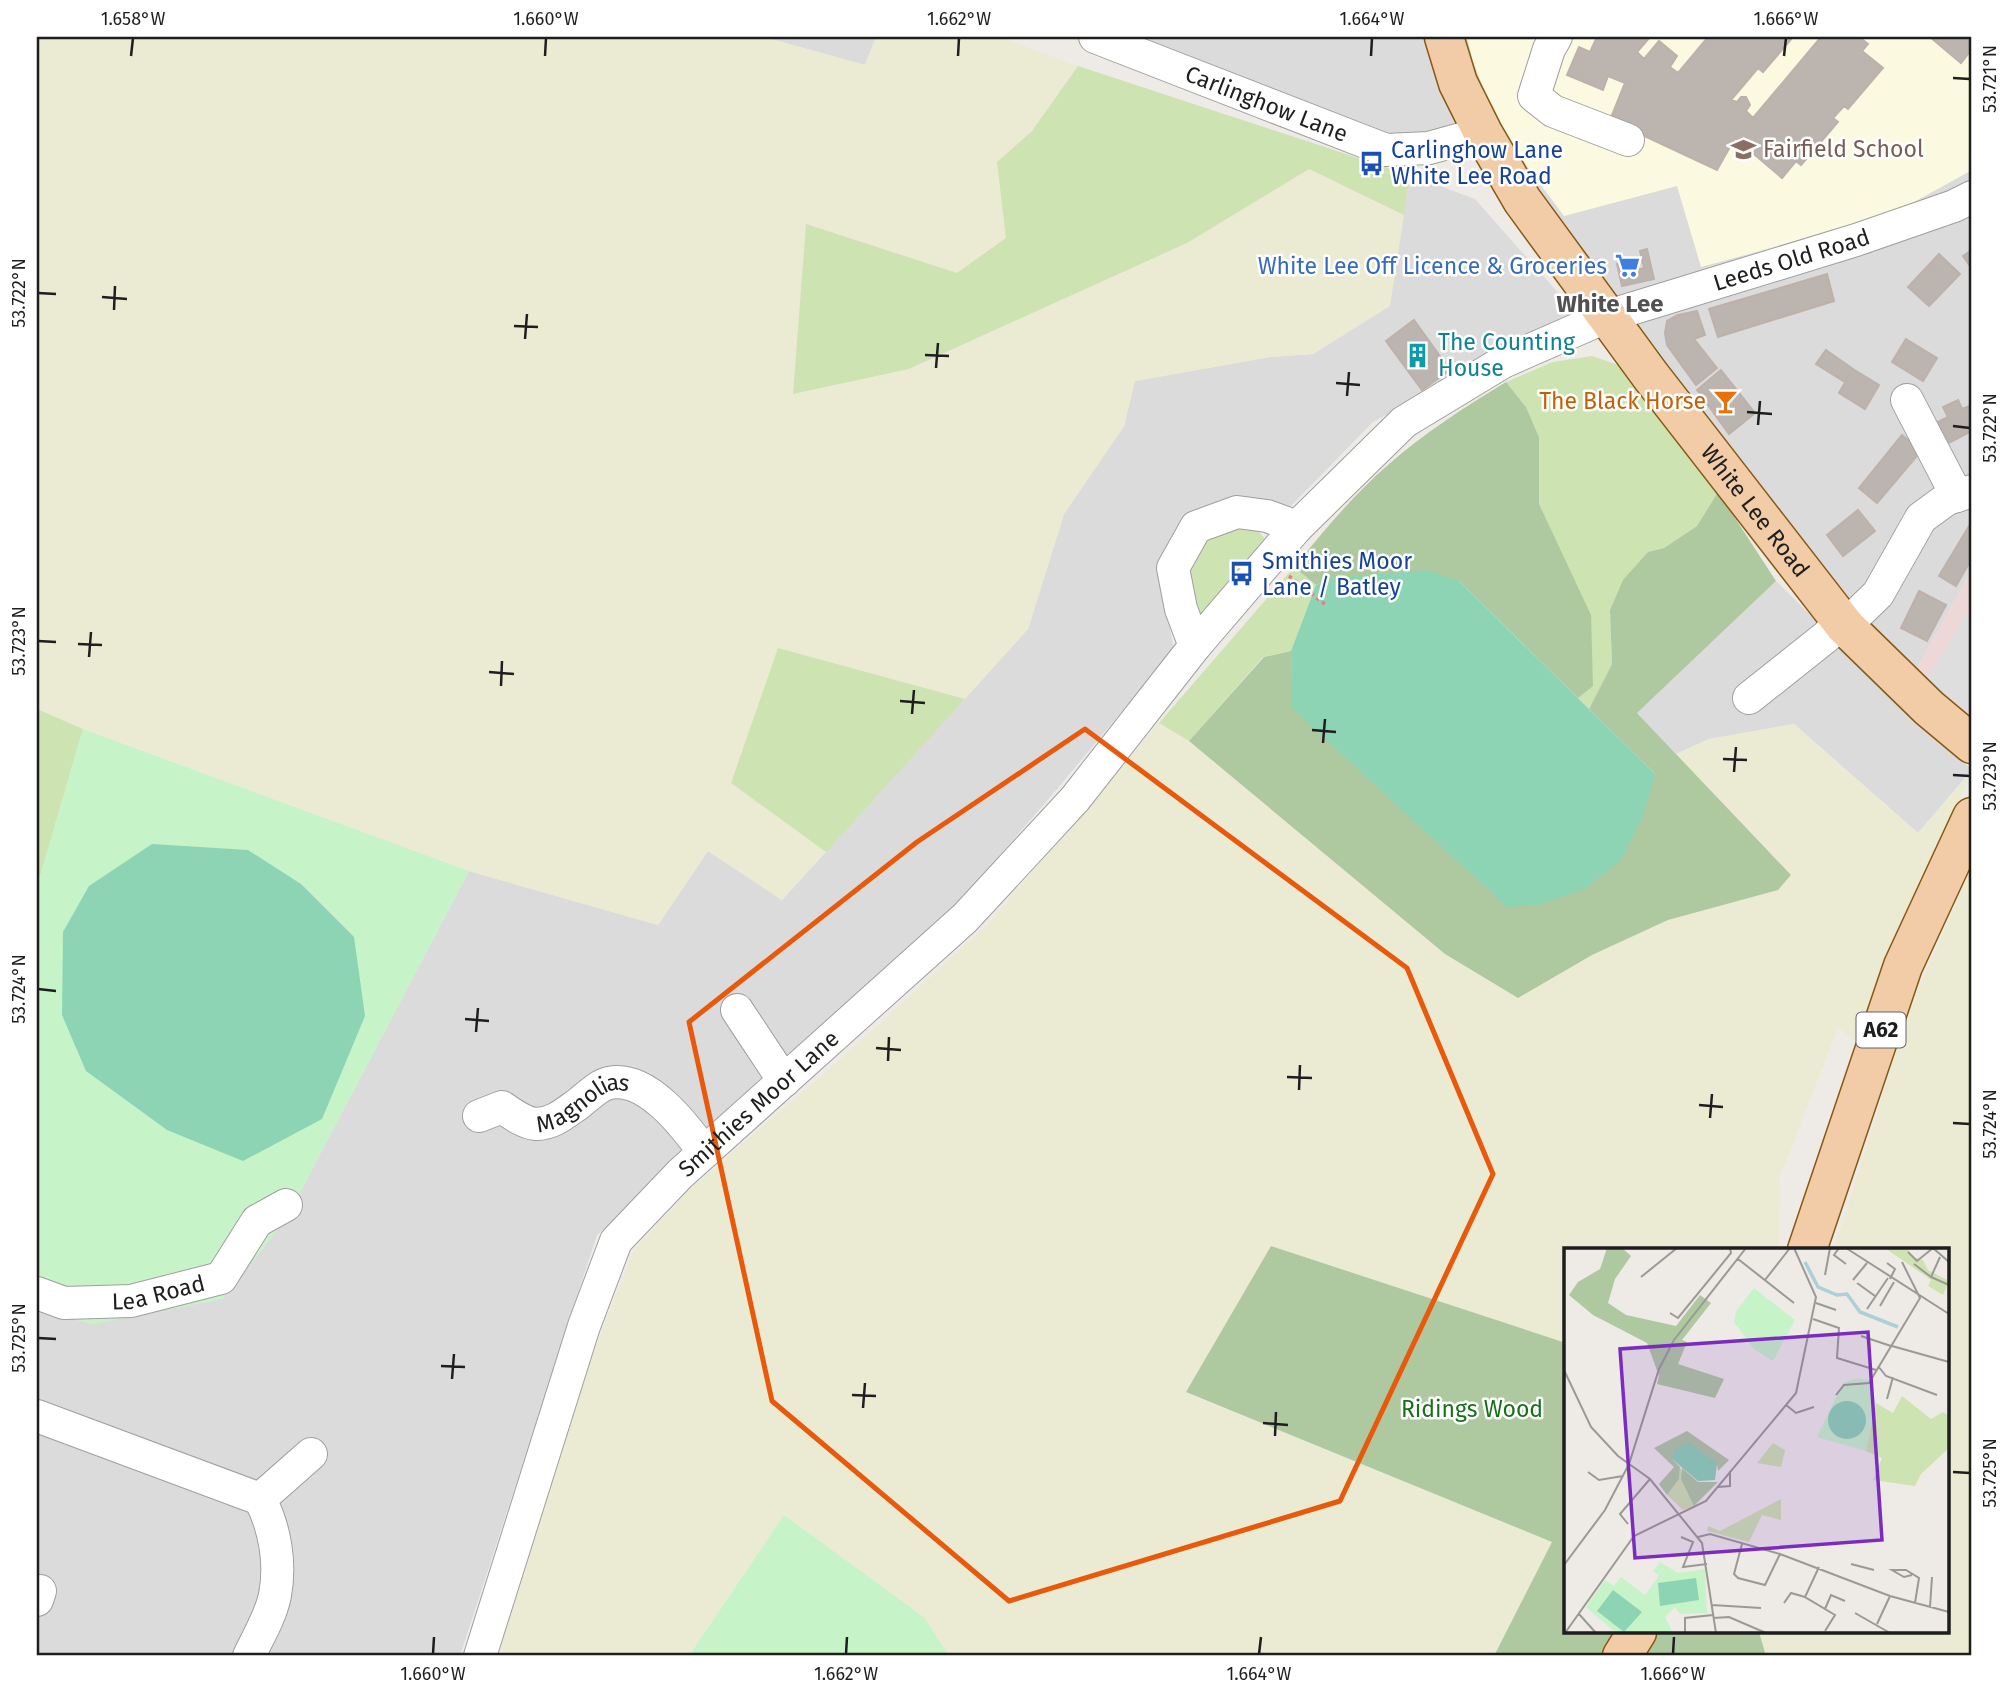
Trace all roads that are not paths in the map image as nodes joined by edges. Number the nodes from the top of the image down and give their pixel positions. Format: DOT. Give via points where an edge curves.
graph roads {
  1 [pos="1095,37"];
  2 [pos="1444,37"];
  3 [pos="1556,37"];
  4 [pos="1138,44"];
  5 [pos="1483,133"];
  6 [pos="1628,140"];
  7 [pos="1972,197"];
  8 [pos="1608,316"];
  9 [pos="1907,400"];
  10 [pos="1965,494"];
  11 [pos="1297,527"];
  12 [pos="1843,623"];
  13 [pos="1195,646"];
  14 [pos="1749,698"];
  15 [pos="1972,744"];
  16 [pos="1972,817"];
  17 [pos="737,1010"];
  18 [pos="783,1081"];
  19 [pos="480,1116"];
  20 [pos="704,1152"];
  21 [pos="286,1205"];
  22 [pos="1808,1248"];
  23 [pos="37,1293"];
  24 [pos="37,1416"];
  25 [pos="311,1454"];
  26 [pos="260,1499"];
  27 [pos="1636,1634"];
  28 [pos="249,1656"];
  29 [pos="481,1656"];
  30 [pos="1622,1656"];
  1 -- 4 [label="street, Carlinghow Lane"];
  2 -- 5 [label="main road, White Lee Road" via="1458,83"];
  3 -- 6 [label="street" via="1534,96 1553,111"];
  4 -- 5 [label="street, Carlinghow Lane" via="1386,150 1429,148"];
  5 -- 8 [label="main road, White Lee Road" via="1522,200"];
  7 -- 8 [label="street, Leeds Old Road" via="1856,240"];
  8 -- 11 [label="street, Smithies Moor Lane" via="1503,362 1404,422"];
  8 -- 12 [label="main road, White Lee Road"];
  9 -- 10 [label="street"];
  10 -- 12 [label="street" via="1947,499 1921,518 1878,594"];
  11 -- 13 [label="street, Smithies Moor Lane"];
  11 -- 13 [label="street" via="1237,512 1196,527 1173,568"];
  12 -- 14 [label="street"];
  12 -- 15 [label="main road, White Lee Road"];
  13 -- 18 [label="street, Smithies Moor Lane" via="1075,799 974,908"];
  16 -- 22 [label="main road, A62" via="1903,966"];
  17 -- 18 [label="street"];
  18 -- 20 [label="street, Smithies Moor Lane"];
  19 -- 20 [label="street, Magnolias" via="502,1107 535,1124 557,1120 607,1083 625,1082 662,1101"];
  20 -- 29 [label="street, Smithies Moor Lane" via="616,1241 584,1326"];
  21 -- 23 [label="street, Lea Road" via="257,1221 221,1278 131,1301 65,1303"];
  24 -- 26 [label="street"];
  25 -- 26 [label="street"];
  26 -- 28 [label="street" via="271,1520 277,1565 275,1597"];
  27 -- 30 [label="main road"];
}
